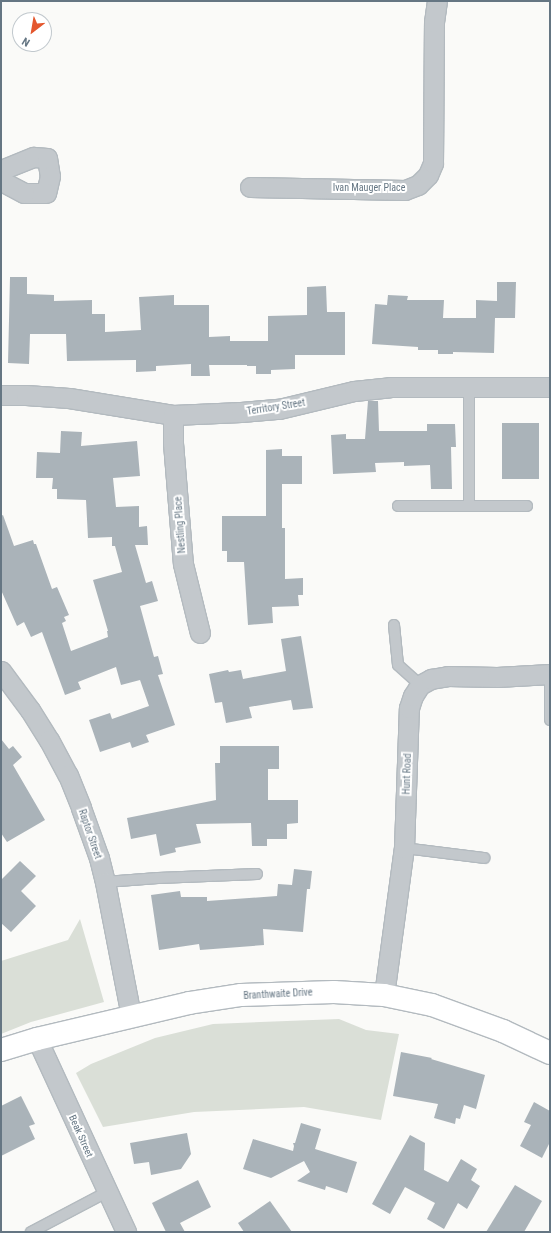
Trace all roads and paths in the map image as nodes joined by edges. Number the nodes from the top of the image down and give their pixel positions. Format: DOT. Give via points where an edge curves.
graph roads {
  1 [pos="437,1"];
  2 [pos="1,170"];
  3 [pos="1,181"];
  4 [pos="250,187"];
  5 [pos="469,386"];
  6 [pos="550,387"];
  7 [pos="1,395"];
  8 [pos="173,415"];
  9 [pos="398,506"];
  10 [pos="469,506"];
  11 [pos="527,506"];
  12 [pos="394,625"];
  13 [pos="200,634"];
  14 [pos="1,671"];
  15 [pos="550,674"];
  16 [pos="420,685"];
  17 [pos="550,720"];
  18 [pos="404,848"];
  19 [pos="484,858"];
  20 [pos="257,874"];
  21 [pos="105,882"];
  22 [pos="384,995"];
  23 [pos="131,1016"];
  24 [pos="37,1039"];
  25 [pos="1,1050"];
  26 [pos="550,1053"];
  27 [pos="107,1192"];
  28 [pos="31,1232"];
  29 [pos="126,1232"];
  1 -- 4 [label="street, Ivan Mauger Place" via="434,22 432,163 428,176 418,185 405,190"];
  2 -- 3 [label="street" via="34,157 47,158 50,176 46,193 24,193"];
  5 -- 6 [label="street, Territory Street"];
  5 -- 8 [label="street, Territory Street" via="390,387 354,391 279,409"];
  5 -- 10 [label="lane"];
  7 -- 8 [label="street, Territory Street" via="69,398"];
  8 -- 13 [label="street, Nestling Place" via="182,564"];
  9 -- 10 [label="lane"];
  10 -- 11 [label="lane"];
  12 -- 16 [label="lane" via="398,665"];
  14 -- 21 [label="street, Raptor Street" via="30,710 68,776 88,827"];
  15 -- 16 [label="street" via="448,676 431,679"];
  15 -- 17 [label="lane"];
  16 -- 18 [label="street, Hunt Road" via="409,708"];
  18 -- 19 [label="lane"];
  18 -- 22 [label="street, Hunt Road"];
  20 -- 21 [label="lane"];
  21 -- 23 [label="street, Raptor Street"];
  22 -- 23 [label="street, Branthwaite Drive" via="309,992 241,995 189,1002"];
  22 -- 26 [label="street, Branthwaite Drive" via="432,1004"];
  23 -- 24 [label="street, Branthwaite Drive"];
  24 -- 25 [label="street, Branthwaite Drive"];
  24 -- 27 [label="street, Beak Street"];
  27 -- 28 [label="lane"];
  27 -- 29 [label="street, Beak Street"];
}
